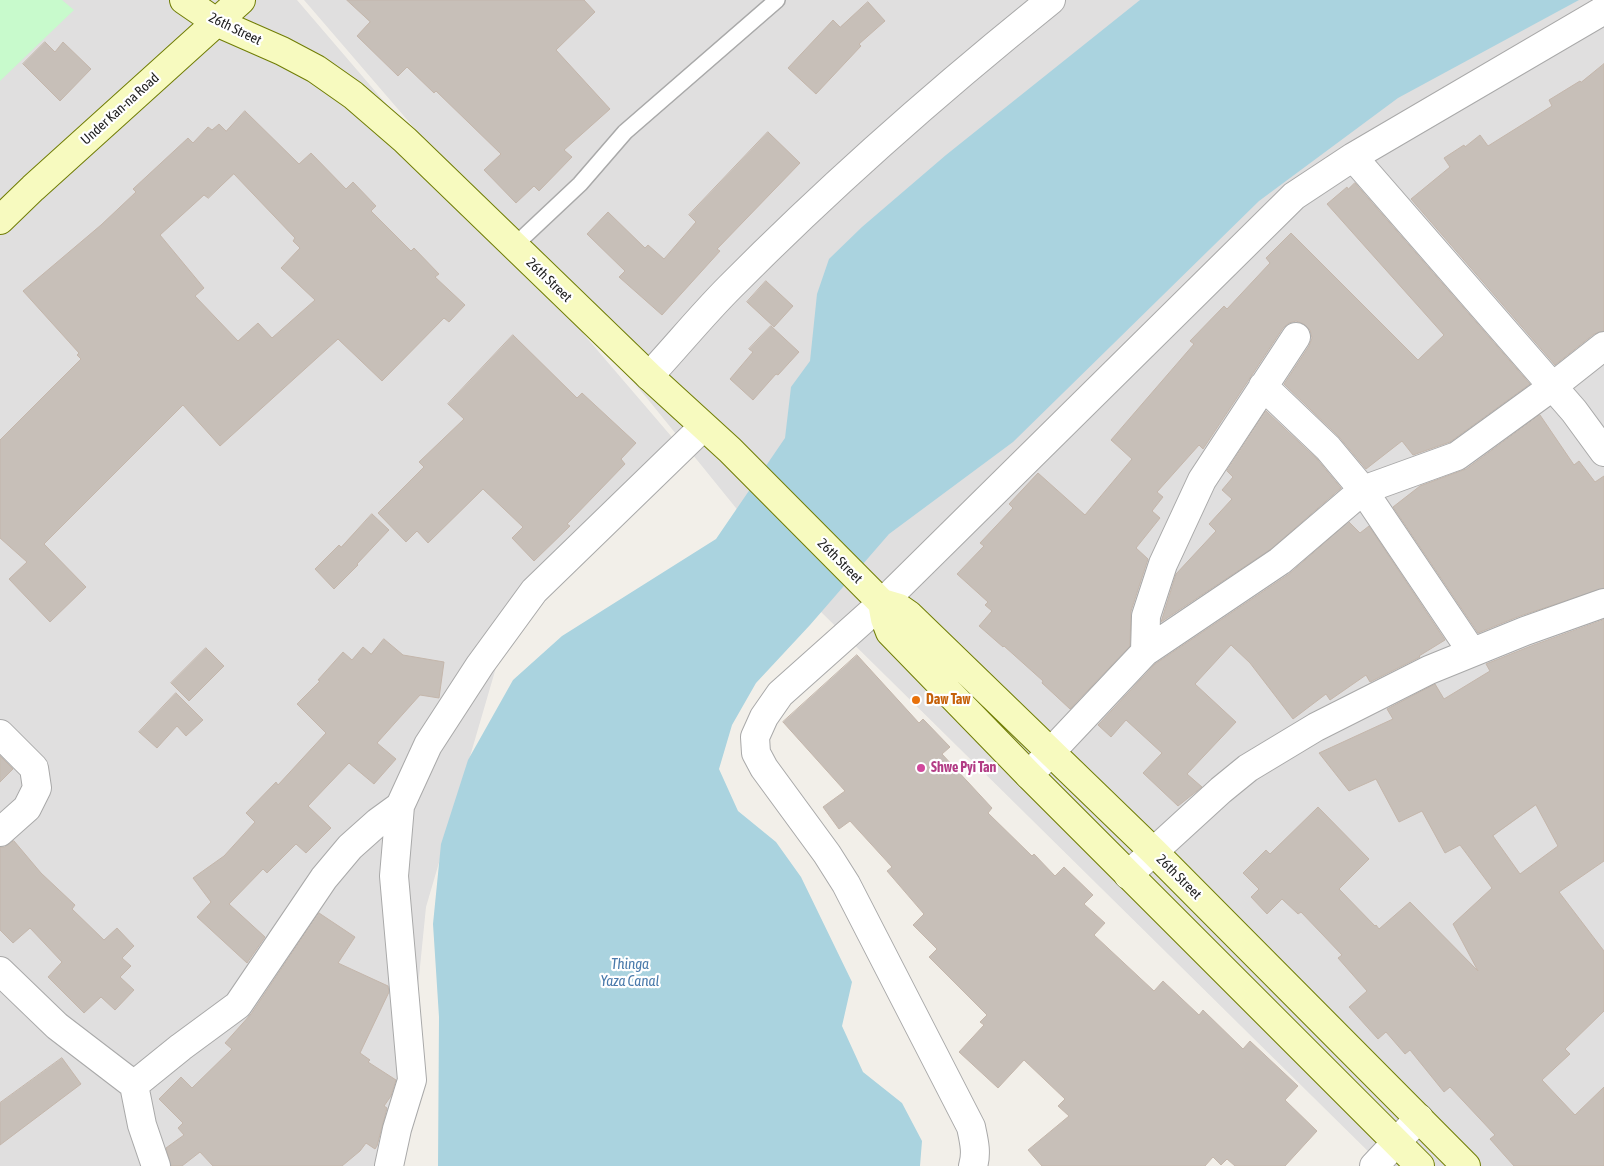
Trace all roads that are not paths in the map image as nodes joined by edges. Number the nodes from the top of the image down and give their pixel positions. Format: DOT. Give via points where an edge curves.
graph roads {
  1 [pos="184,0"];
  2 [pos="241,0"];
  3 [pos="777,0"];
  4 [pos="1051,0"];
  5 [pos="1604,10"];
  6 [pos="216,22"];
  7 [pos="1353,157"];
  8 [pos="0,220"];
  9 [pos="514,246"];
  10 [pos="1296,337"];
  11 [pos="1604,346"];
  12 [pos="649,376"];
  13 [pos="1263,386"];
  14 [pos="1552,387"];
  15 [pos="703,427"];
  16 [pos="1604,452"];
  17 [pos="1363,490"];
  18 [pos="874,595"];
  19 [pos="1604,604"];
  20 [pos="1145,652"];
  21 [pos="1472,652"];
  22 [pos="0,734"];
  23 [pos="1050,753"];
  24 [pos="1029,776"];
  25 [pos="400,806"];
  26 [pos="0,832"];
  27 [pos="1154,852"];
  28 [pos="1128,875"];
  29 [pos="0,972"];
  30 [pos="134,1085"];
  31 [pos="1419,1118"];
  32 [pos="1396,1142"];
  33 [pos="156,1166"];
  34 [pos="389,1166"];
  35 [pos="973,1166"];
  36 [pos="1374,1166"];
  37 [pos="1420,1166"];
  38 [pos="1466,1166"];
  1 -- 6 [label="main road, 26th Street"];
  2 -- 6 [label="main road, Under Kan-na Road"];
  3 -- 9 [label="lane" via="625,132 580,184"];
  4 -- 12 [label="street" via="968,66 814,205 729,288"];
  5 -- 7 [label="street"];
  6 -- 8 [label="main road, Under Kan-na Road"];
  6 -- 9 [label="main road, 26th Street" via="316,68 353,95 405,140"];
  7 -- 14 [label="street"];
  7 -- 18 [label="street" via="1294,196"];
  9 -- 12 [label="main road, 26th Street"];
  10 -- 13 [label="street"];
  11 -- 14 [label="street"];
  12 -- 15 [label="main road, 26th Street"];
  13 -- 17 [label="street" via="1328,448"];
  13 -- 20 [label="street" via="1202,480 1163,564 1146,616"];
  14 -- 16 [label="street"];
  14 -- 17 [label="street" via="1457,456"];
  15 -- 18 [label="main road, 26th Street" via="730,450"];
  15 -- 25 [label="street" via="534,590 428,745"];
  17 -- 20 [label="street" via="1280,562"];
  17 -- 21 [label="street"];
  18 -- 23 [label="main road, 26th Street" via="909,615"];
  18 -- 24 [label="main road" via="890,632"];
  18 -- 35 [label="street" via="780,694 755,737 756,753 846,884 970,1127 975,1142"];
  19 -- 21 [label="street"];
  20 -- 23 [label="street"];
  21 -- 27 [label="street" via="1316,727 1248,768"];
  22 -- 26 [label="street" via="34,768 37,788 27,808"];
  23 -- 24 [label="street"];
  23 -- 27 [label="main road, 26th Street"];
  24 -- 28 [label="main road"];
  25 -- 30 [label="street" via="350,847 324,878 238,1005"];
  25 -- 34 [label="street" via="394,876 412,1080"];
  27 -- 28 [label="street"];
  27 -- 31 [label="main road, 26th Street"];
  28 -- 32 [label="main road"];
  29 -- 30 [label="street" via="57,1026"];
  30 -- 33 [label="street" via="142,1125"];
  31 -- 32 [label="street"];
  31 -- 38 [label="main road, 26th Street"];
  32 -- 36 [label="street"];
  32 -- 37 [label="main road"];
}
